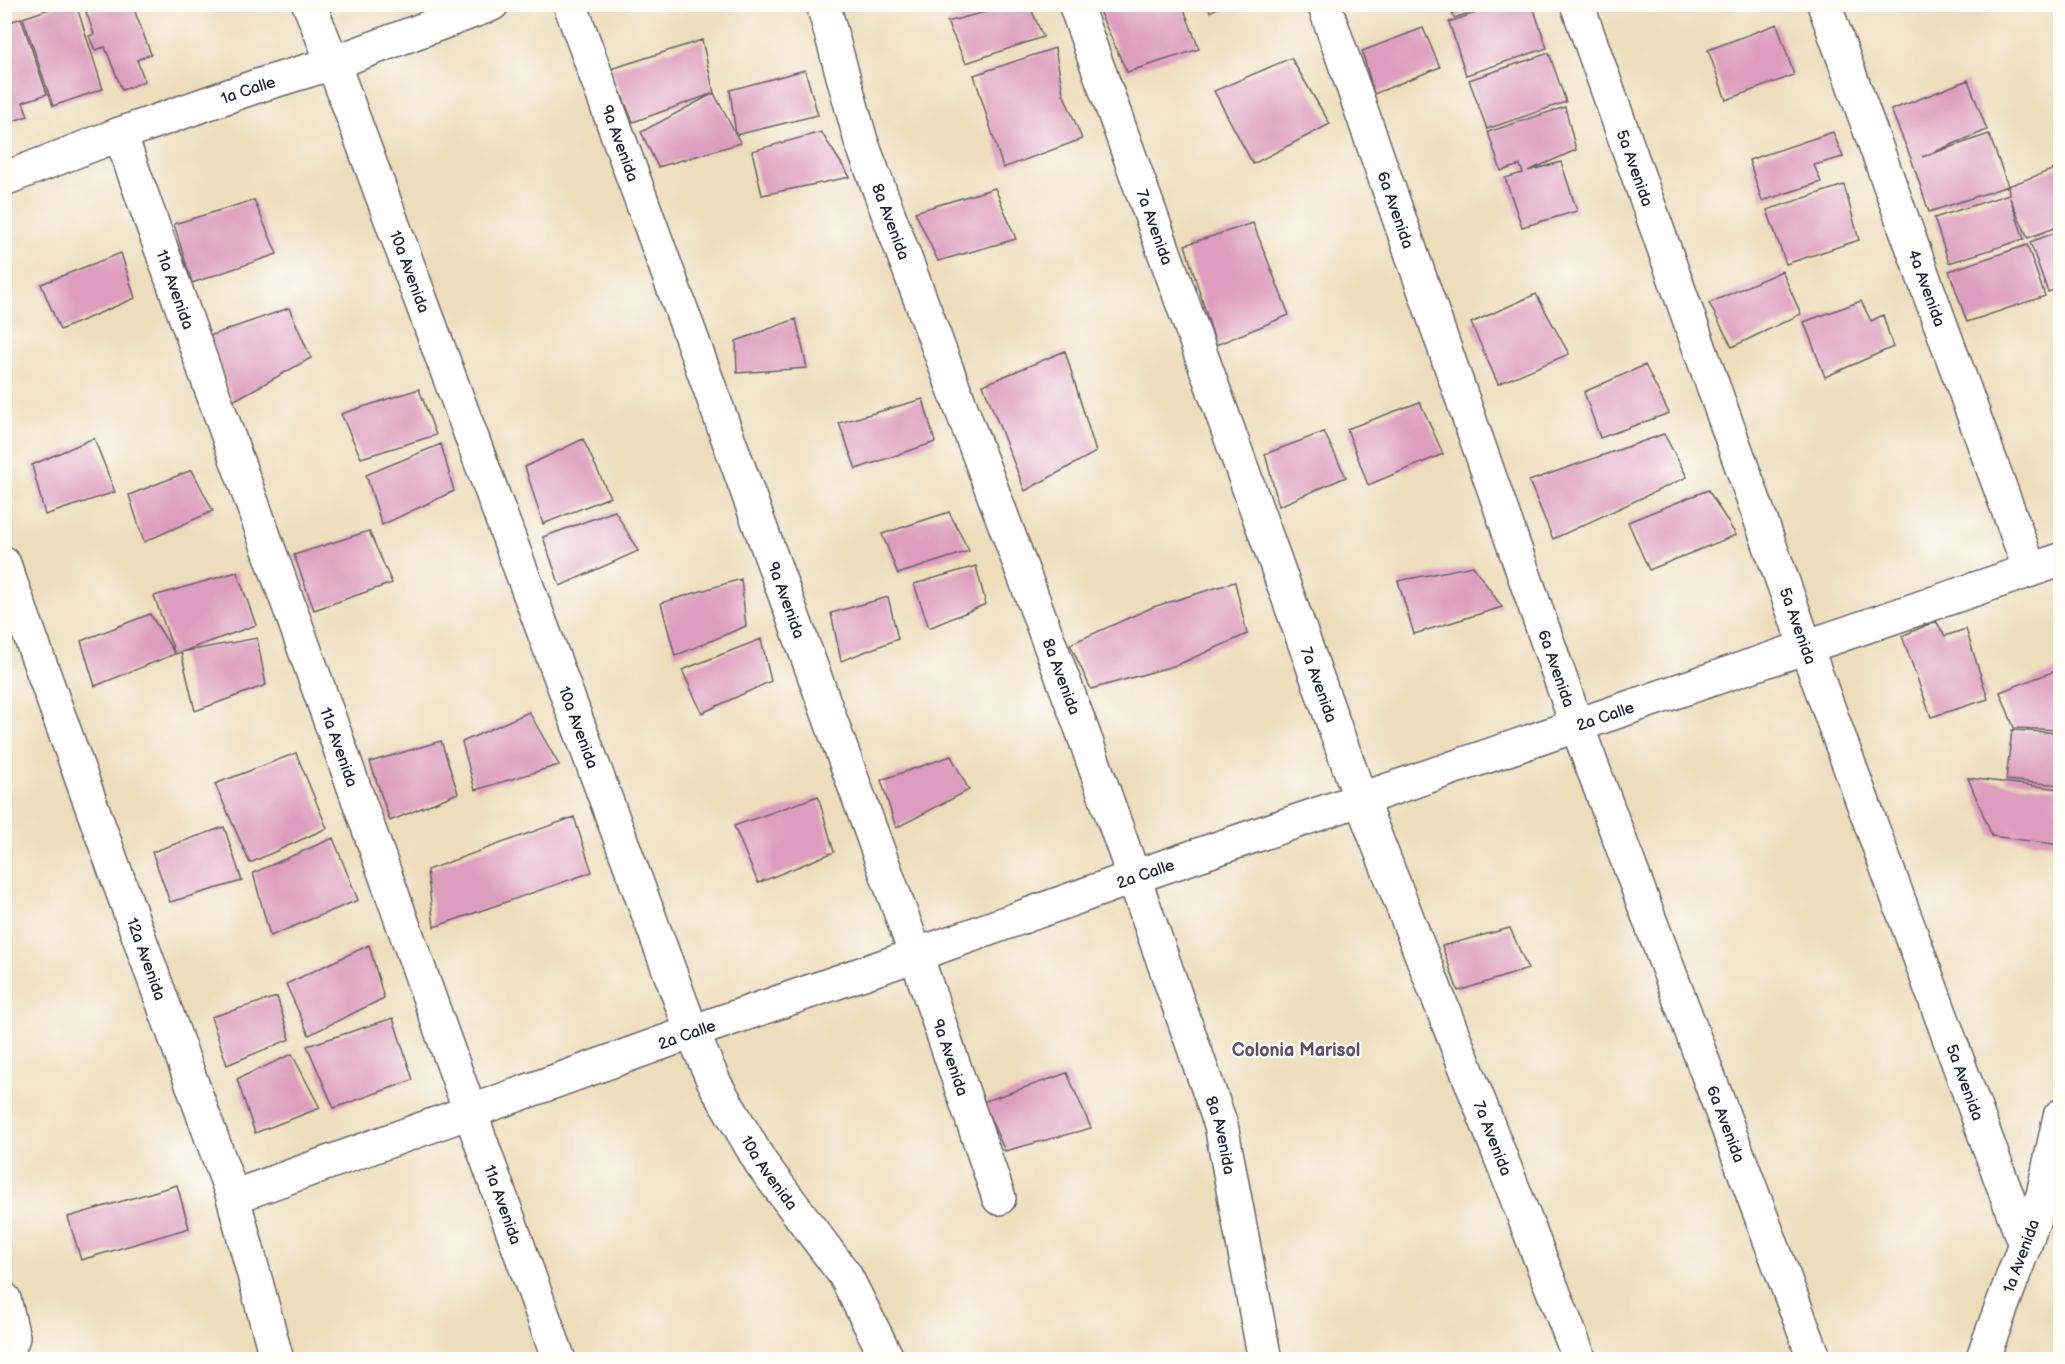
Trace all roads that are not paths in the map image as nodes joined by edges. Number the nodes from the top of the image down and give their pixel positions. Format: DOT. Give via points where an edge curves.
graph roads {
  1 [pos="309,4"];
  2 [pos="492,4"];
  3 [pos="570,4"];
  4 [pos="823,4"];
  5 [pos="1075,4"];
  6 [pos="1324,4"];
  7 [pos="1577,4"];
  8 [pos="1824,4"];
  9 [pos="333,63"];
  10 [pos="120,134"];
  11 [pos="4,179"];
  12 [pos="2061,560"];
  13 [pos="4,564"];
  14 [pos="2030,570"];
  15 [pos="1806,647"];
  16 [pos="1577,726"];
  17 [pos="1361,800"];
  18 [pos="1134,877"];
  19 [pos="916,955"];
  20 [pos="692,1032"];
  21 [pos="470,1112"];
  22 [pos="2061,1116"];
  23 [pos="233,1197"];
  24 [pos="999,1198"];
  25 [pos="2025,1245"];
  26 [pos="4,1299"];
  27 [pos="5,1359"];
  28 [pos="277,1359"];
  29 [pos="559,1359"];
  30 [pos="888,1359"];
  31 [pos="1265,1359"];
  32 [pos="1580,1359"];
  33 [pos="1815,1359"];
  34 [pos="1982,1359"];
  1 -- 9 [label="street, 10a Avenida"];
  2 -- 9 [label="street, 1a Calle"];
  3 -- 19 [label="street, 9a Avenida"];
  4 -- 18 [label="street, 8a Avenida" via="861,141"];
  5 -- 17 [label="street, 7a Avenida"];
  6 -- 16 [label="street, 6a Avenida"];
  7 -- 15 [label="street, 5a Avenida"];
  8 -- 14 [label="street, 4a Avenida"];
  9 -- 10 [label="street, 1a Calle"];
  9 -- 20 [label="street, 10a Avenida"];
  10 -- 11 [label="street, 1a Calle"];
  10 -- 21 [label="street, 11a Avenida"];
  12 -- 14 [label="street, 2a Calle"];
  13 -- 23 [label="street, 12a Avenida"];
  14 -- 15 [label="street, 2a Calle"];
  15 -- 16 [label="street, 2a Calle"];
  15 -- 25 [label="street, 5a Avenida"];
  16 -- 17 [label="street, 2a Calle"];
  16 -- 33 [label="street, 6a Avenida"];
  17 -- 18 [label="street, 2a Calle"];
  17 -- 32 [label="street, 7a Avenida"];
  18 -- 19 [label="street, 2a Calle"];
  18 -- 31 [label="street, 8a Avenida" via="1221,1125"];
  19 -- 20 [label="street, 2a Calle"];
  19 -- 24 [label="street, 9a Avenida"];
  20 -- 21 [label="street, 2a Calle"];
  20 -- 30 [label="street, 10a Avenida" via="715,1084 761,1163 845,1275"];
  21 -- 23 [label="street, 2a Calle"];
  21 -- 29 [label="street, 11a Avenida"];
  22 -- 25 [label="street, 1a Avenida" via="2043,1196"];
  23 -- 28 [label="street, 12a Avenida"];
  25 -- 34 [label="street, 1a Avenida"];
  26 -- 27 [label="street" via="13,1337"];
}
